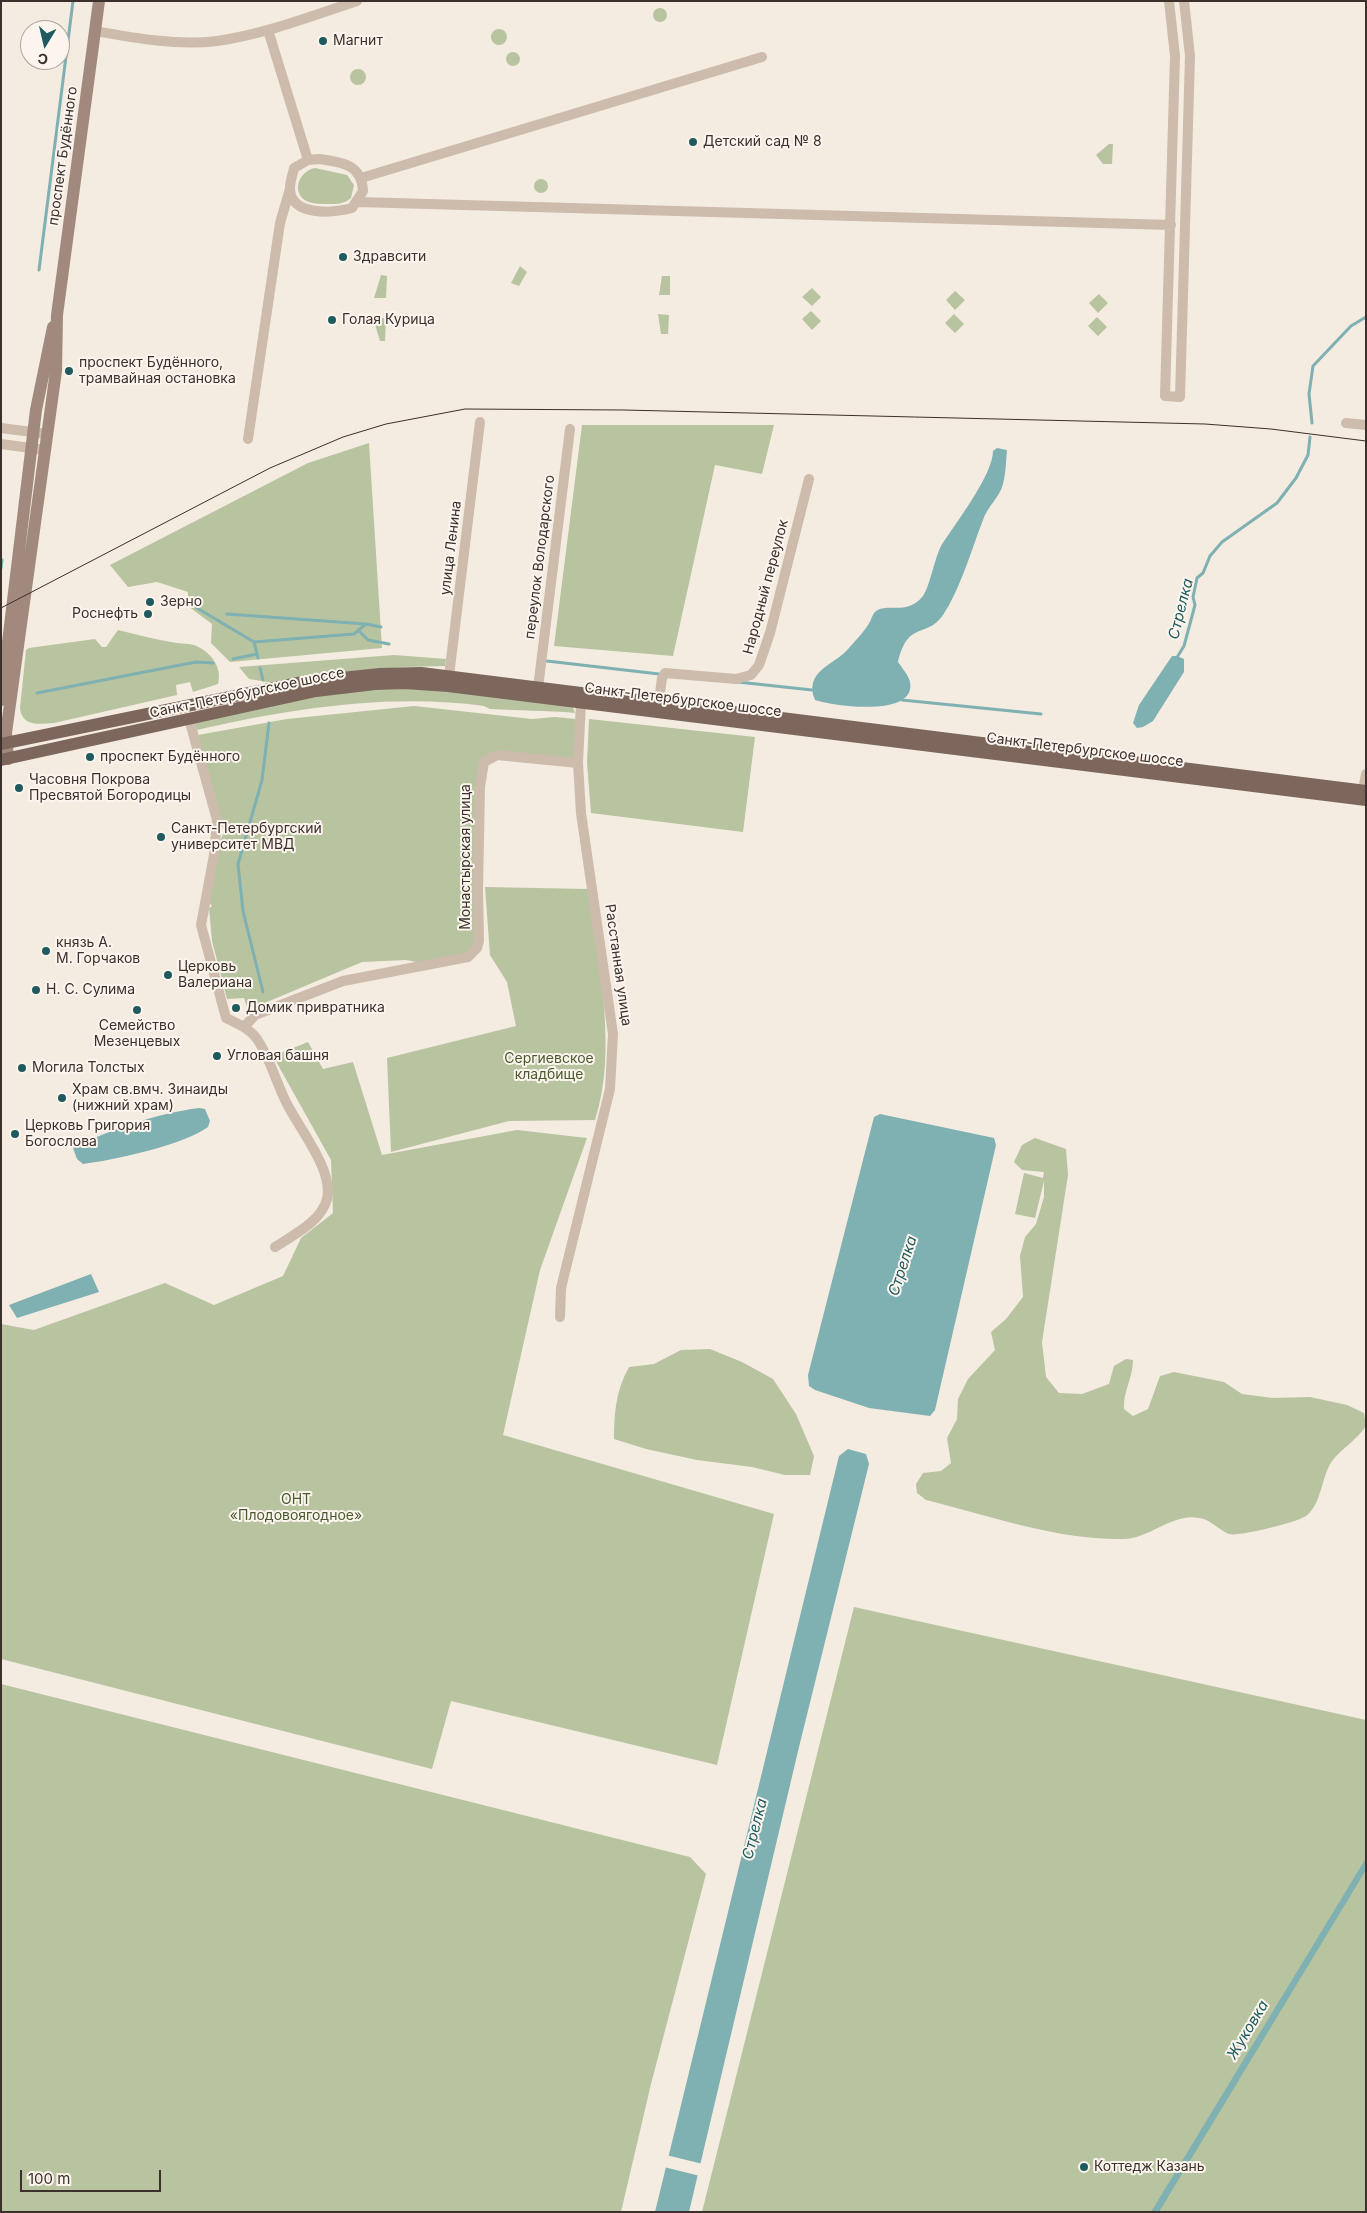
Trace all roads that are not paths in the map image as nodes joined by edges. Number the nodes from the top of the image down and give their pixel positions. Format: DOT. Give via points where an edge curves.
graph roads {
  1 [pos="99,1"];
  2 [pos="357,1"];
  3 [pos="1169,1"];
  4 [pos="1184,1"];
  5 [pos="268,30"];
  6 [pos="96,31"];
  7 [pos="762,57"];
  8 [pos="308,160"];
  9 [pos="361,178"];
  10 [pos="290,189"];
  11 [pos="358,202"];
  12 [pos="1171,225"];
  13 [pos="57,316"];
  14 [pos="480,422"];
  15 [pos="1346,423"];
  16 [pos="1366,425"];
  17 [pos="1,428"];
  18 [pos="570,429"];
  19 [pos="33,432"];
  20 [pos="47,434"];
  21 [pos="248,439"];
  22 [pos="1,444"];
  23 [pos="31,448"];
  24 [pos="45,450"];
  25 [pos="809,479"];
  26 [pos="449,676"];
  27 [pos="538,688"];
  28 [pos="1,700"];
  29 [pos="659,701"];
  30 [pos="581,702"];
  31 [pos="189,720"];
  32 [pos="4,751"];
  33 [pos="578,763"];
  34 [pos="1366,774"];
  35 [pos="1365,794"];
  36 [pos="244,1027"];
  37 [pos="275,1247"];
  38 [pos="560,1317"];
  1 -- 6 [label="main road, проспект Будённого"];
  2 -- 5 [label="street"];
  3 -- 12 [label="street" via="1175,56"];
  4 -- 12 [label="street" via="1190,74 1180,397 1165,396"];
  5 -- 6 [label="street" via="195,42 153,40"];
  5 -- 8 [label="street"];
  6 -- 13 [label="main road, проспект Будённого"];
  7 -- 9 [label="street"];
  8 -- 9 [label="street" via="341,162 352,166"];
  8 -- 10 [label="street" via="294,168"];
  9 -- 11 [label="street" via="363,191"];
  10 -- 11 [label="street" via="296,203 314,210 341,211"];
  10 -- 21 [label="street" via="280,223"];
  11 -- 12 [label="street"];
  13 -- 19 [label="main road, проспект Будённого" via="48,345"];
  13 -- 20 [label="main road, проспект Будённого" via="56,371"];
  14 -- 26 [label="street, улица Ленина"];
  15 -- 16 [label="street"];
  17 -- 19 [label="street"];
  18 -- 27 [label="street, переулок Володарского"];
  19 -- 20 [label="street"];
  19 -- 23 [label="main road, проспект Будённого"];
  20 -- 24 [label="main road, проспект Будённого"];
  22 -- 23 [label="street"];
  23 -- 24 [label="street"];
  23 -- 28 [label="main road, проспект Будённого"];
  24 -- 32 [label="main road, проспект Будённого"];
  25 -- 29 [label="street, Народный переулок" via="759,665 751,674 736,679 665,673"];
  26 -- 27 [label="main road, Санкт-Петербургское шоссе"];
  26 -- 32 [label="main road, Санкт-Петербургское шоссе" via="380,674 303,682"];
  27 -- 29 [label="main road, Санкт-Петербургское шоссе"];
  29 -- 35 [label="main road, Санкт-Петербургское шоссе"];
  30 -- 31 [label="main road, Санкт-Петербургское шоссе" via="448,686 375,684 316,691"];
  30 -- 33 [label="street, Расстанная улица"];
  30 -- 35 [label="main road, Санкт-Петербургское шоссе"];
  31 -- 32 [label="main road, Санкт-Петербургское шоссе"];
  31 -- 36 [label="street" via="217,820 201,926 226,1018"];
  33 -- 36 [label="street, Монастырская улица" via="497,755 484,762 480,787 480,936 474,953 468,957 343,982 255,1015"];
  33 -- 38 [label="street, Расстанная улица" via="581,813 612,1024 613,1057 605,1111 562,1288"];
  34 -- 35 [label="street"];
  36 -- 37 [label="street" via="258,1040 286,1103 312,1146 326,1183 327,1198 321,1213"];
}
